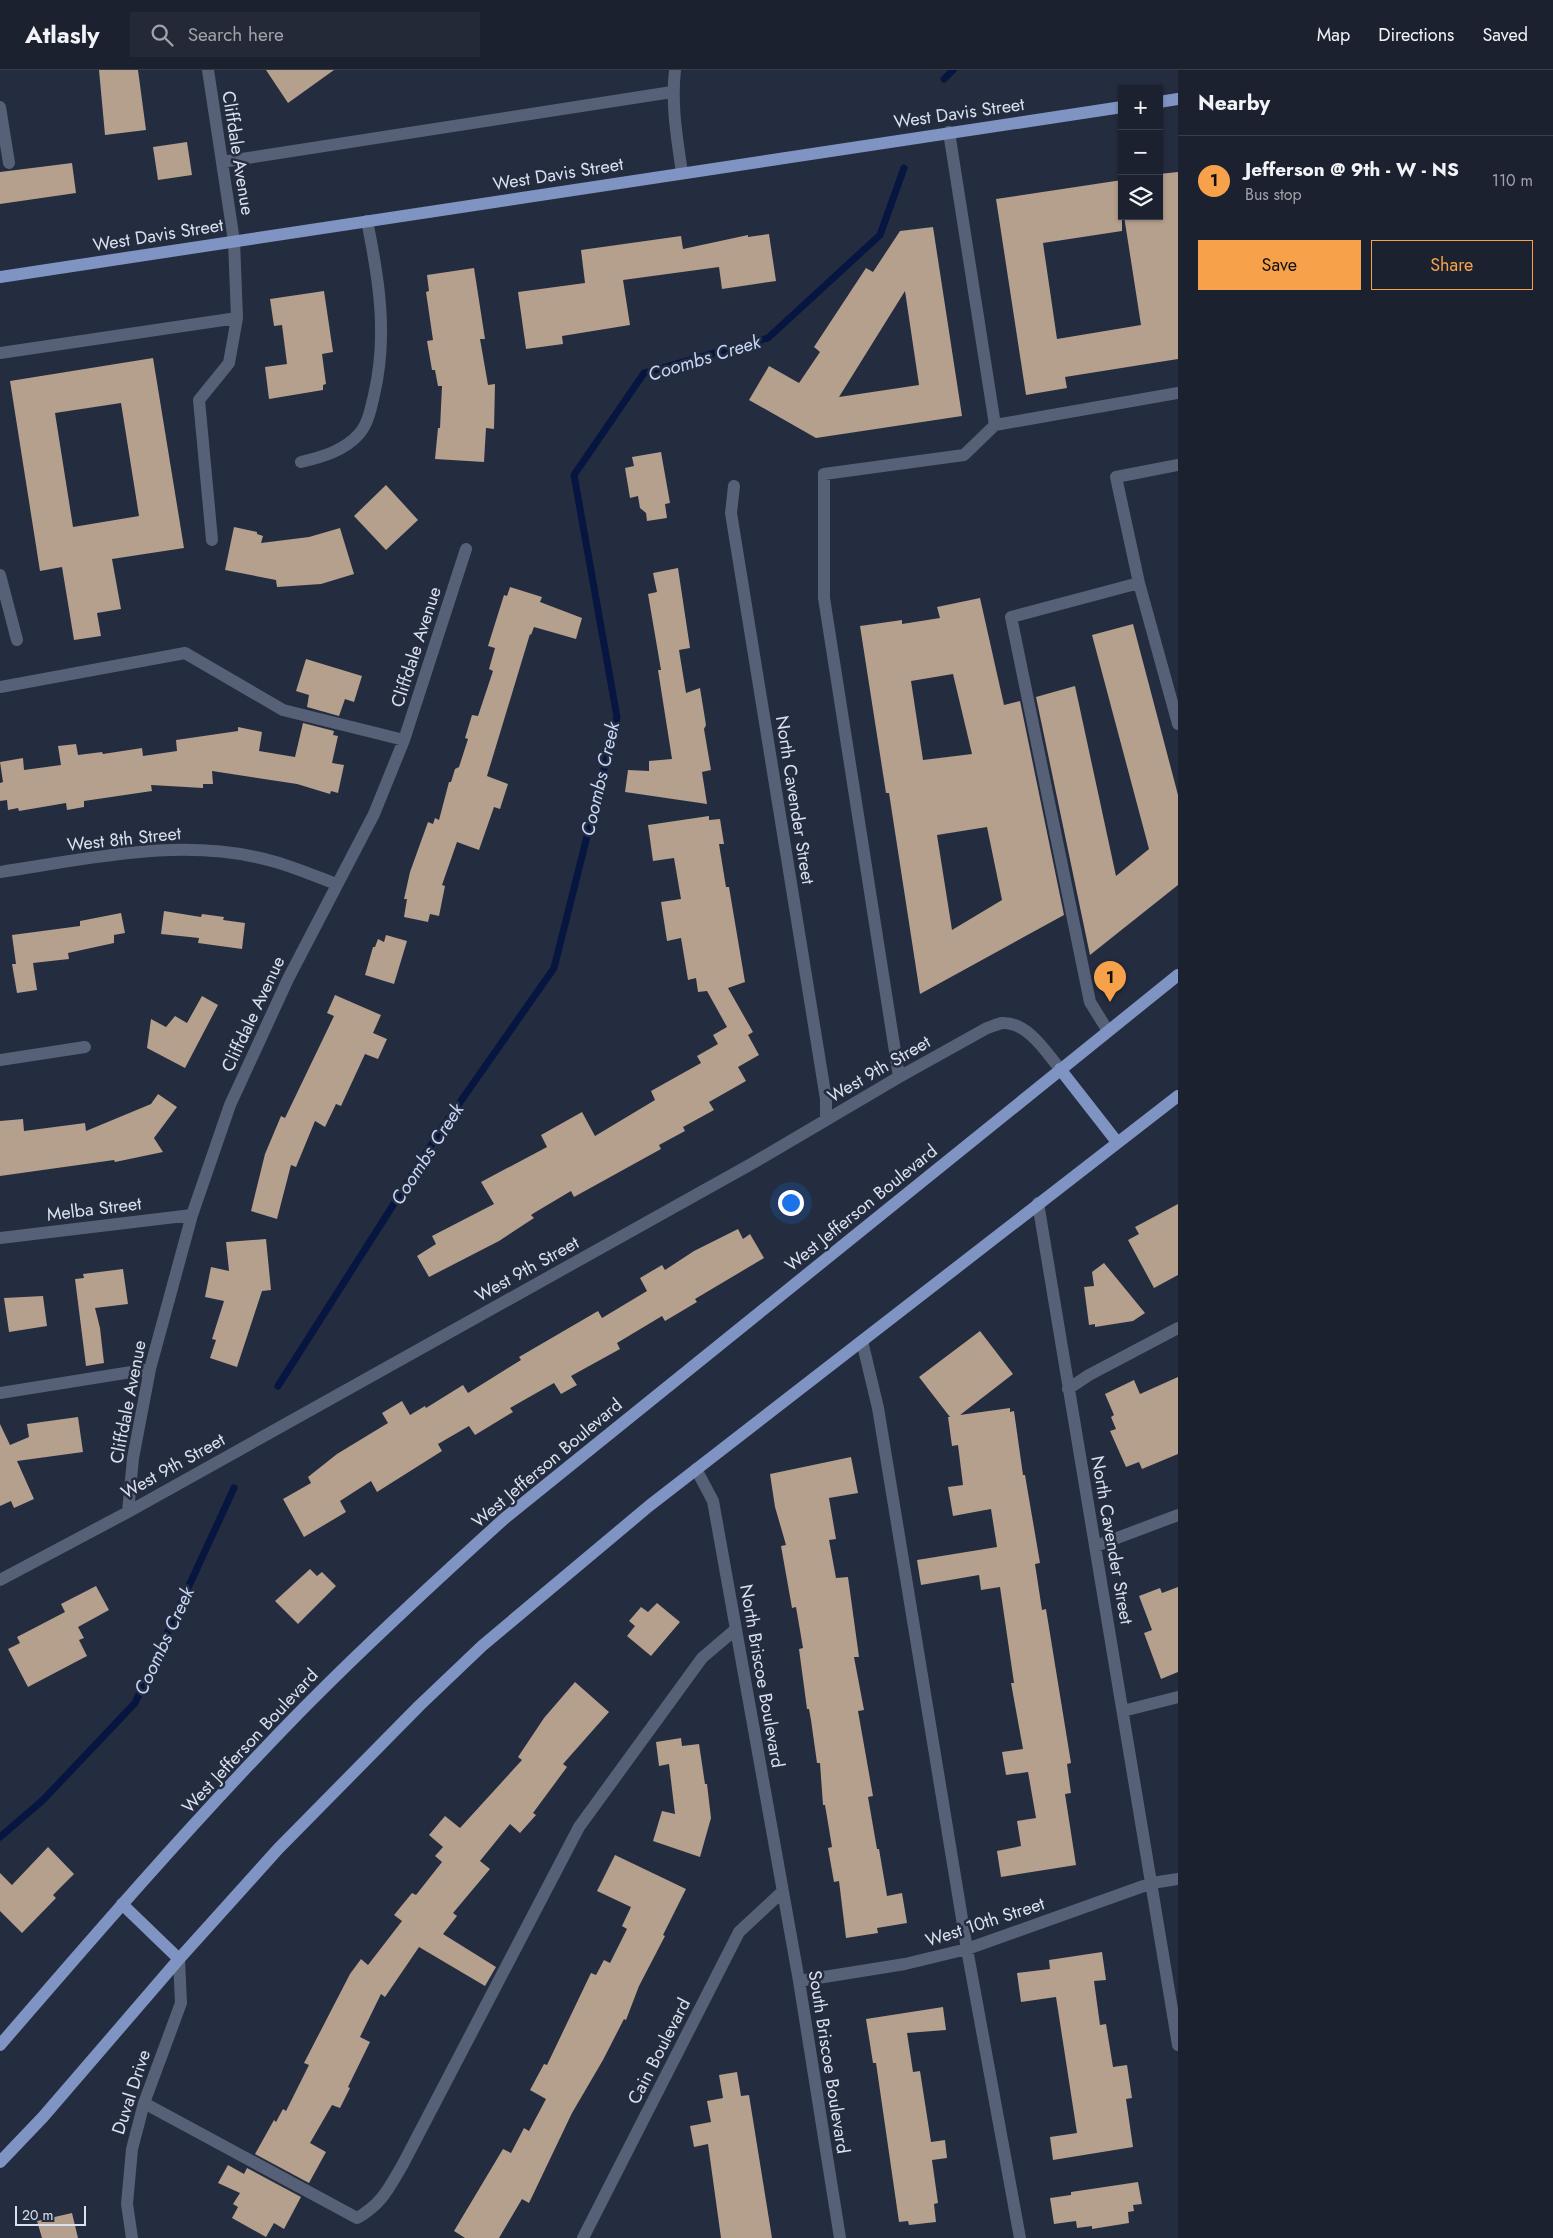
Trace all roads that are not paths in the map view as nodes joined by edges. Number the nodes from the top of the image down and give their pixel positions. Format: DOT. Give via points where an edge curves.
graph roads {
  1 [pos="208,70"];
  2 [pos="675,70"];
  3 [pos="672,92"];
  4 [pos="1178,99"];
  5 [pos="1163,101"];
  6 [pos="0,107"];
  7 [pos="1118,108"];
  8 [pos="949,132"];
  9 [pos="222,162"];
  10 [pos="9,163"];
  11 [pos="682,173"];
  12 [pos="367,221"];
  13 [pos="234,241"];
  14 [pos="0,277"];
  15 [pos="237,318"];
  16 [pos="0,353"];
  17 [pos="1178,393"];
  18 [pos="995,425"];
  19 [pos="301,462"];
  20 [pos="1178,465"];
  21 [pos="734,486"];
  22 [pos="212,540"];
  23 [pos="466,549"];
  24 [pos="0,575"];
  25 [pos="1139,583"];
  26 [pos="18,640"];
  27 [pos="0,687"];
  28 [pos="1178,724"];
  29 [pos="404,740"];
  30 [pos="0,872"];
  31 [pos="336,884"];
  32 [pos="1178,976"];
  33 [pos="1108,1030"];
  34 [pos="84,1047"];
  35 [pos="0,1060"];
  36 [pos="1060,1069"];
  37 [pos="899,1077"];
  38 [pos="1178,1096"];
  39 [pos="826,1120"];
  40 [pos="1117,1142"];
  41 [pos="1038,1203"];
  42 [pos="192,1214"];
  43 [pos="0,1238"];
  44 [pos="1178,1328"];
  45 [pos="862,1341"];
  46 [pos="150,1369"];
  47 [pos="1068,1389"];
  48 [pos="0,1393"];
  49 [pos="696,1469"];
  50 [pos="128,1512"];
  51 [pos="1178,1515"];
  52 [pos="1096,1546"];
  53 [pos="0,1580"];
  54 [pos="736,1629"];
  55 [pos="1178,1697"];
  56 [pos="1123,1711"];
  57 [pos="1178,1879"];
  58 [pos="1152,1883"];
  59 [pos="782,1892"];
  60 [pos="122,1904"];
  61 [pos="967,1949"];
  62 [pos="179,1959"];
  63 [pos="799,1981"];
  64 [pos="0,2045"];
  65 [pos="1178,2045"];
  66 [pos="144,2103"];
  67 [pos="0,2162"];
  68 [pos="132,2238"];
  69 [pos="583,2238"];
  70 [pos="840,2238"];
  71 [pos="1020,2238"];
  1 -- 9 [label="street, Cliffdale Avenue"];
  2 -- 3 [label="street"];
  3 -- 9 [label="street"];
  3 -- 11 [label="street"];
  4 -- 5 [label="main road"];
  6 -- 10 [label="street"];
  7 -- 8 [label="main road, West Davis Street"];
  8 -- 11 [label="main road, West Davis Street"];
  8 -- 18 [label="street"];
  9 -- 13 [label="street, Cliffdale Avenue"];
  11 -- 12 [label="main road, West Davis Street"];
  12 -- 13 [label="main road, West Davis Street"];
  12 -- 19 [label="street" via="379,279 382,332 380,373 370,414 359,434 332,455"];
  13 -- 14 [label="main road, West Davis Street"];
  13 -- 15 [label="street, Cliffdale Avenue"];
  15 -- 16 [label="street"];
  15 -- 22 [label="street, Cliffdale Avenue" via="229,363 199,400"];
  17 -- 18 [label="street"];
  18 -- 37 [label="street" via="964,455 824,474 824,598"];
  20 -- 25 [label="street" via="1116,477"];
  21 -- 39 [label="street, North Cavender Street" via="731,513 824,1089"];
  23 -- 29 [label="street, Cliffdale Avenue"];
  24 -- 26 [label="street"];
  25 -- 28 [label="street"];
  25 -- 33 [label="street" via="1011,617 1090,1002"];
  27 -- 29 [label="street" via="185,653 283,710"];
  29 -- 31 [label="street, Cliffdale Avenue" via="374,814"];
  30 -- 31 [label="street, West 8th Street" via="162,850 210,851 271,860"];
  31 -- 42 [label="street, Cliffdale Avenue" via="230,1105"];
  32 -- 33 [label="main road, West Jefferson Boulevard"];
  33 -- 36 [label="main road, West Jefferson Boulevard"];
  34 -- 35 [label="street"];
  36 -- 37 [label="street, West 9th Street" via="1020,1027 1002,1024 987,1028"];
  36 -- 40 [label="main road"];
  36 -- 60 [label="main road, West Jefferson Boulevard" via="506,1518 412,1603 291,1721"];
  37 -- 39 [label="street, West 9th Street"];
  38 -- 40 [label="main road"];
  39 -- 50 [label="street, West 9th Street" via="753,1164"];
  40 -- 41 [label="main road"];
  41 -- 45 [label="main road"];
  41 -- 47 [label="street, North Cavender Street"];
  42 -- 43 [label="street, Melba Street"];
  42 -- 46 [label="street, Cliffdale Avenue"];
  44 -- 47 [label="street"];
  45 -- 49 [label="main road"];
  45 -- 61 [label="street" via="878,1408"];
  46 -- 48 [label="street"];
  46 -- 50 [label="street, Cliffdale Avenue" via="133,1458"];
  47 -- 52 [label="street, North Cavender Street"];
  49 -- 54 [label="street, North Briscoe Boulevard" via="713,1501"];
  49 -- 62 [label="main road" via="581,1561 426,1699 278,1849"];
  50 -- 53 [label="street, West 9th Street"];
  51 -- 52 [label="street"];
  52 -- 56 [label="street, North Cavender Street"];
  54 -- 59 [label="street, North Briscoe Boulevard"];
  54 -- 66 [label="street" via="702,1658 579,1827 466,2046 383,2198 373,2209 357,2218"];
  55 -- 56 [label="street"];
  56 -- 58 [label="street, North Cavender Street"];
  57 -- 58 [label="street, West 10th Street"];
  58 -- 61 [label="street, West 10th Street"];
  58 -- 65 [label="street, North Cavender Street"];
  59 -- 63 [label="street, South Briscoe Boulevard"];
  59 -- 69 [label="street, Cain Boulevard" via="739,1932"];
  60 -- 62 [label="main road"];
  60 -- 64 [label="main road, West Jefferson Boulevard"];
  61 -- 63 [label="street, West 10th Street" via="905,1964"];
  61 -- 71 [label="street"];
  62 -- 66 [label="street, Duval Drive" via="180,2003"];
  62 -- 67 [label="main road"];
  63 -- 70 [label="street, South Briscoe Boulevard"];
  66 -- 68 [label="street, Duval Drive" via="132,2149 128,2186"];
}
